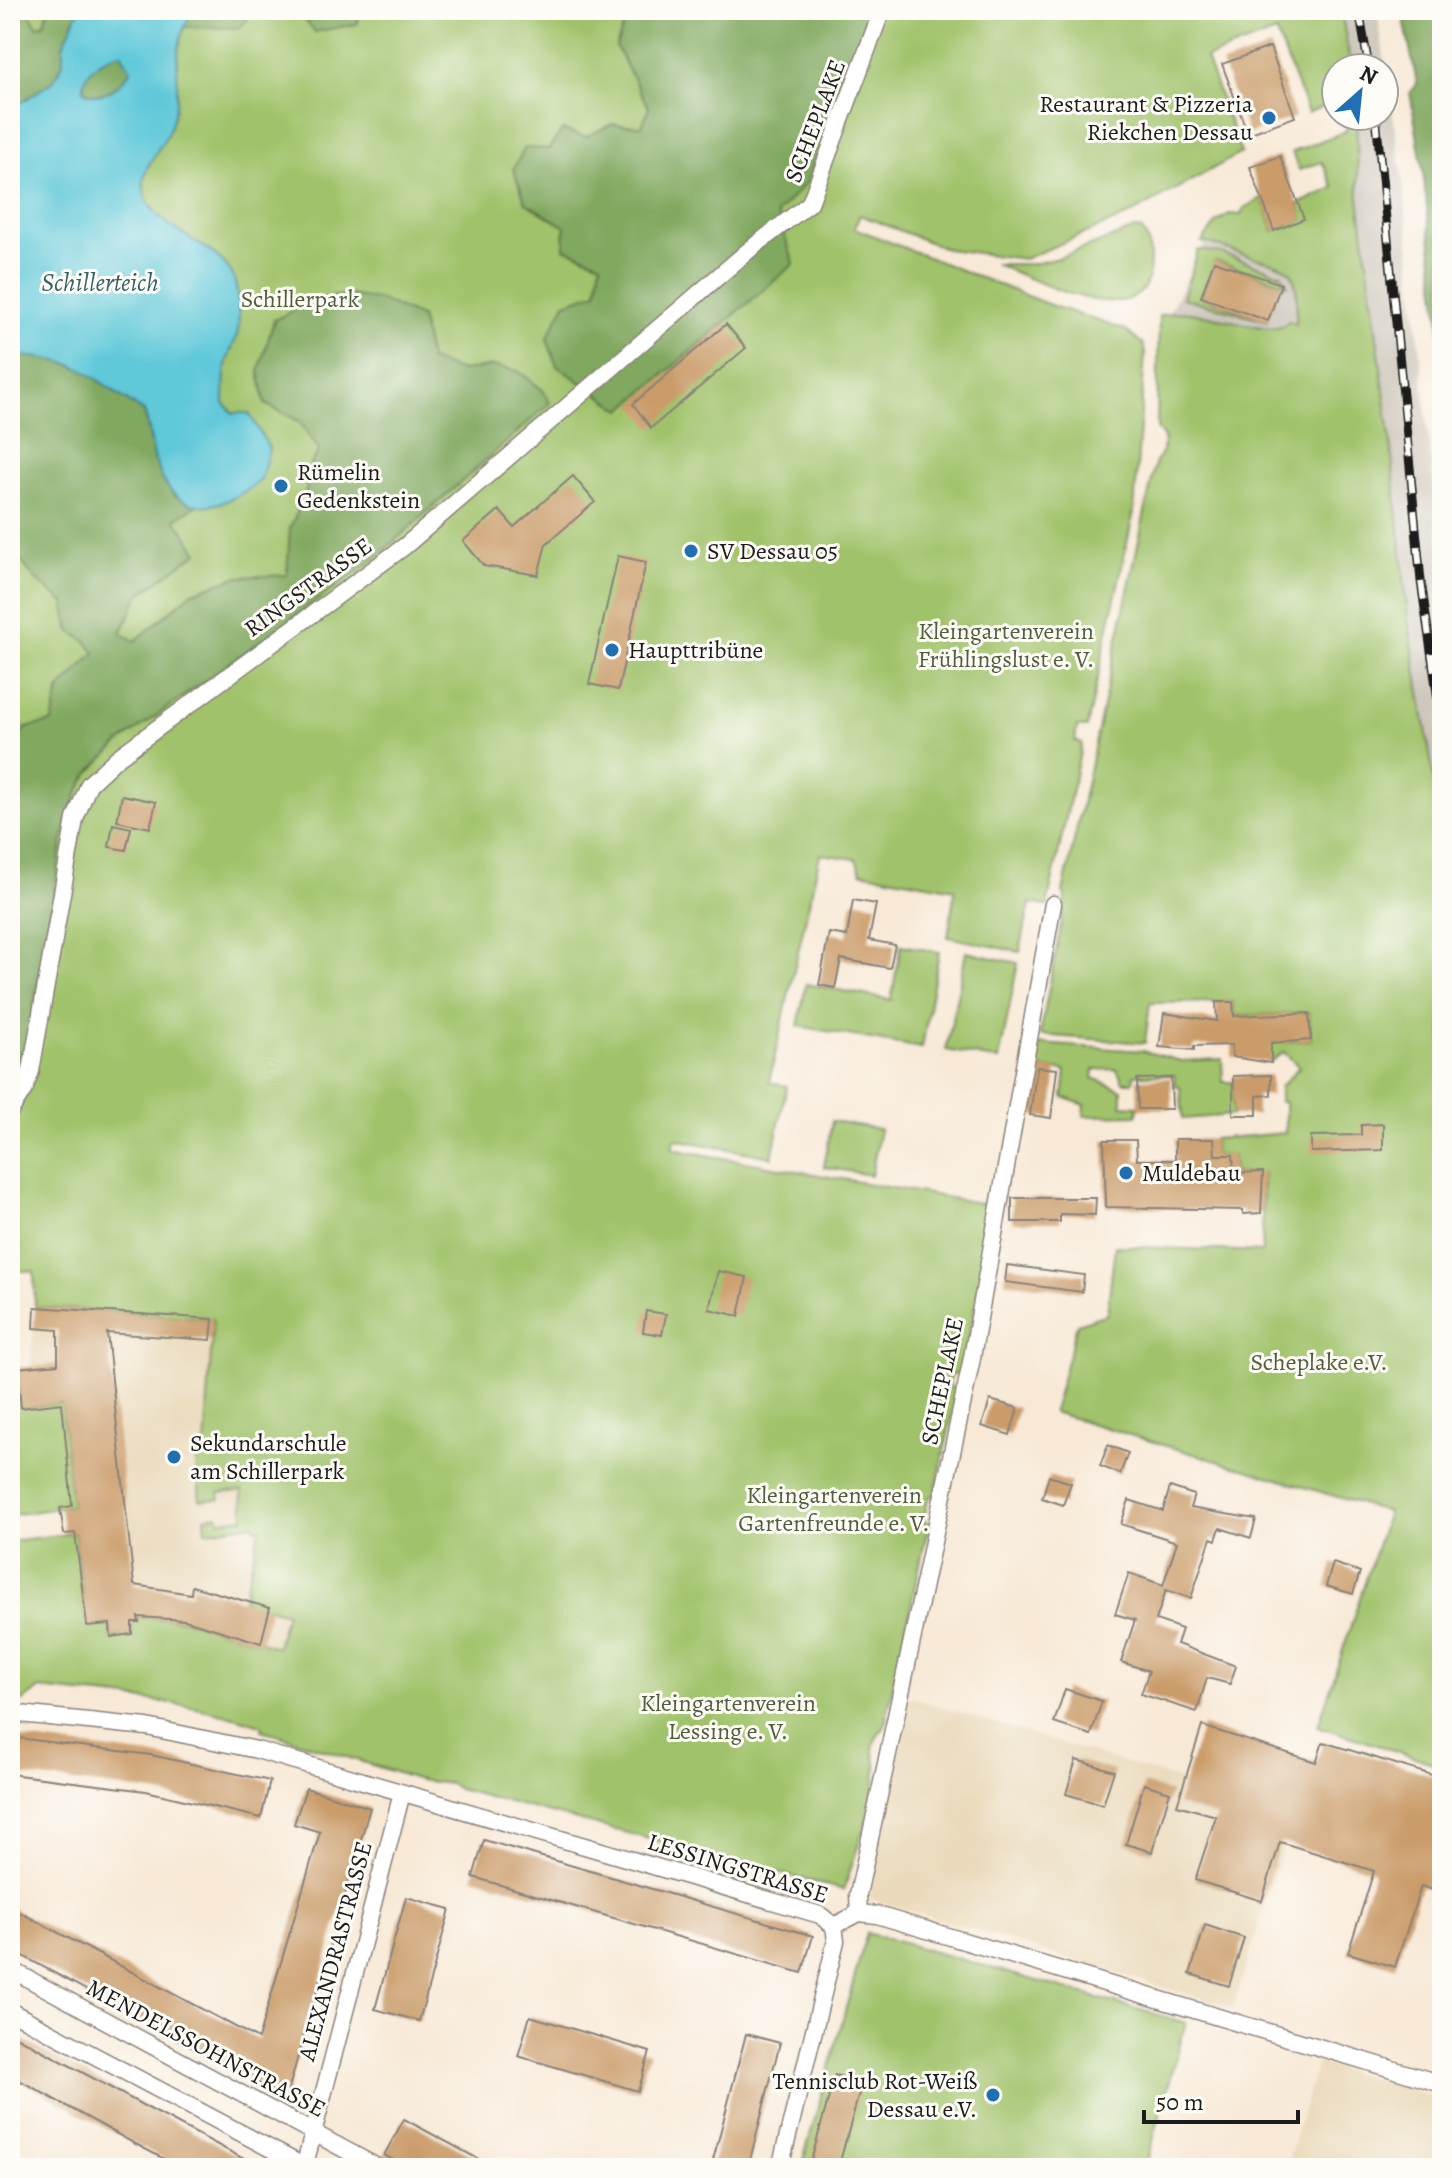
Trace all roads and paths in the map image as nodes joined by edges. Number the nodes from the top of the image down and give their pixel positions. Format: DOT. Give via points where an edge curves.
graph roads {
  1 [pos="882,10"];
  2 [pos="810,203"];
  3 [pos="1053,904"];
  4 [pos="10,1111"];
  5 [pos="10,1713"];
  6 [pos="402,1793"];
  7 [pos="859,1913"];
  8 [pos="834,1926"];
  9 [pos="10,1969"];
  10 [pos="10,2011"];
  11 [pos="1442,2084"];
  12 [pos="311,2132"];
  13 [pos="305,2168"];
  14 [pos="379,2168"];
  15 [pos="780,2168"];
  1 -- 2 [label="street, SCHEPLAKE"];
  2 -- 4 [label="street, RINGSTRASSE" via="405,546 99,773 75,819 31,1071"];
  3 -- 7 [label="street, SCHEPLAKE" via="1002,1203 858,1895"];
  5 -- 6 [label="street, LESSINGSTRASSE" via="201,1736"];
  6 -- 8 [label="street, LESSINGSTRASSE" via="820,1915"];
  6 -- 12 [label="street, ALEXANDRASTRASSE"];
  7 -- 8 [label="street, LESSINGSTRASSE"];
  7 -- 11 [label="street, LESSINGSTRASSE"];
  8 -- 15 [label="street" via="836,1941"];
  9 -- 12 [label="street, MENDELSSOHNSTRASSE"];
  10 -- 13 [label="street"];
  12 -- 13 [label="street, ALEXANDRASTRASSE"];
  12 -- 14 [label="street, MENDELSSOHNSTRASSE"];
}
